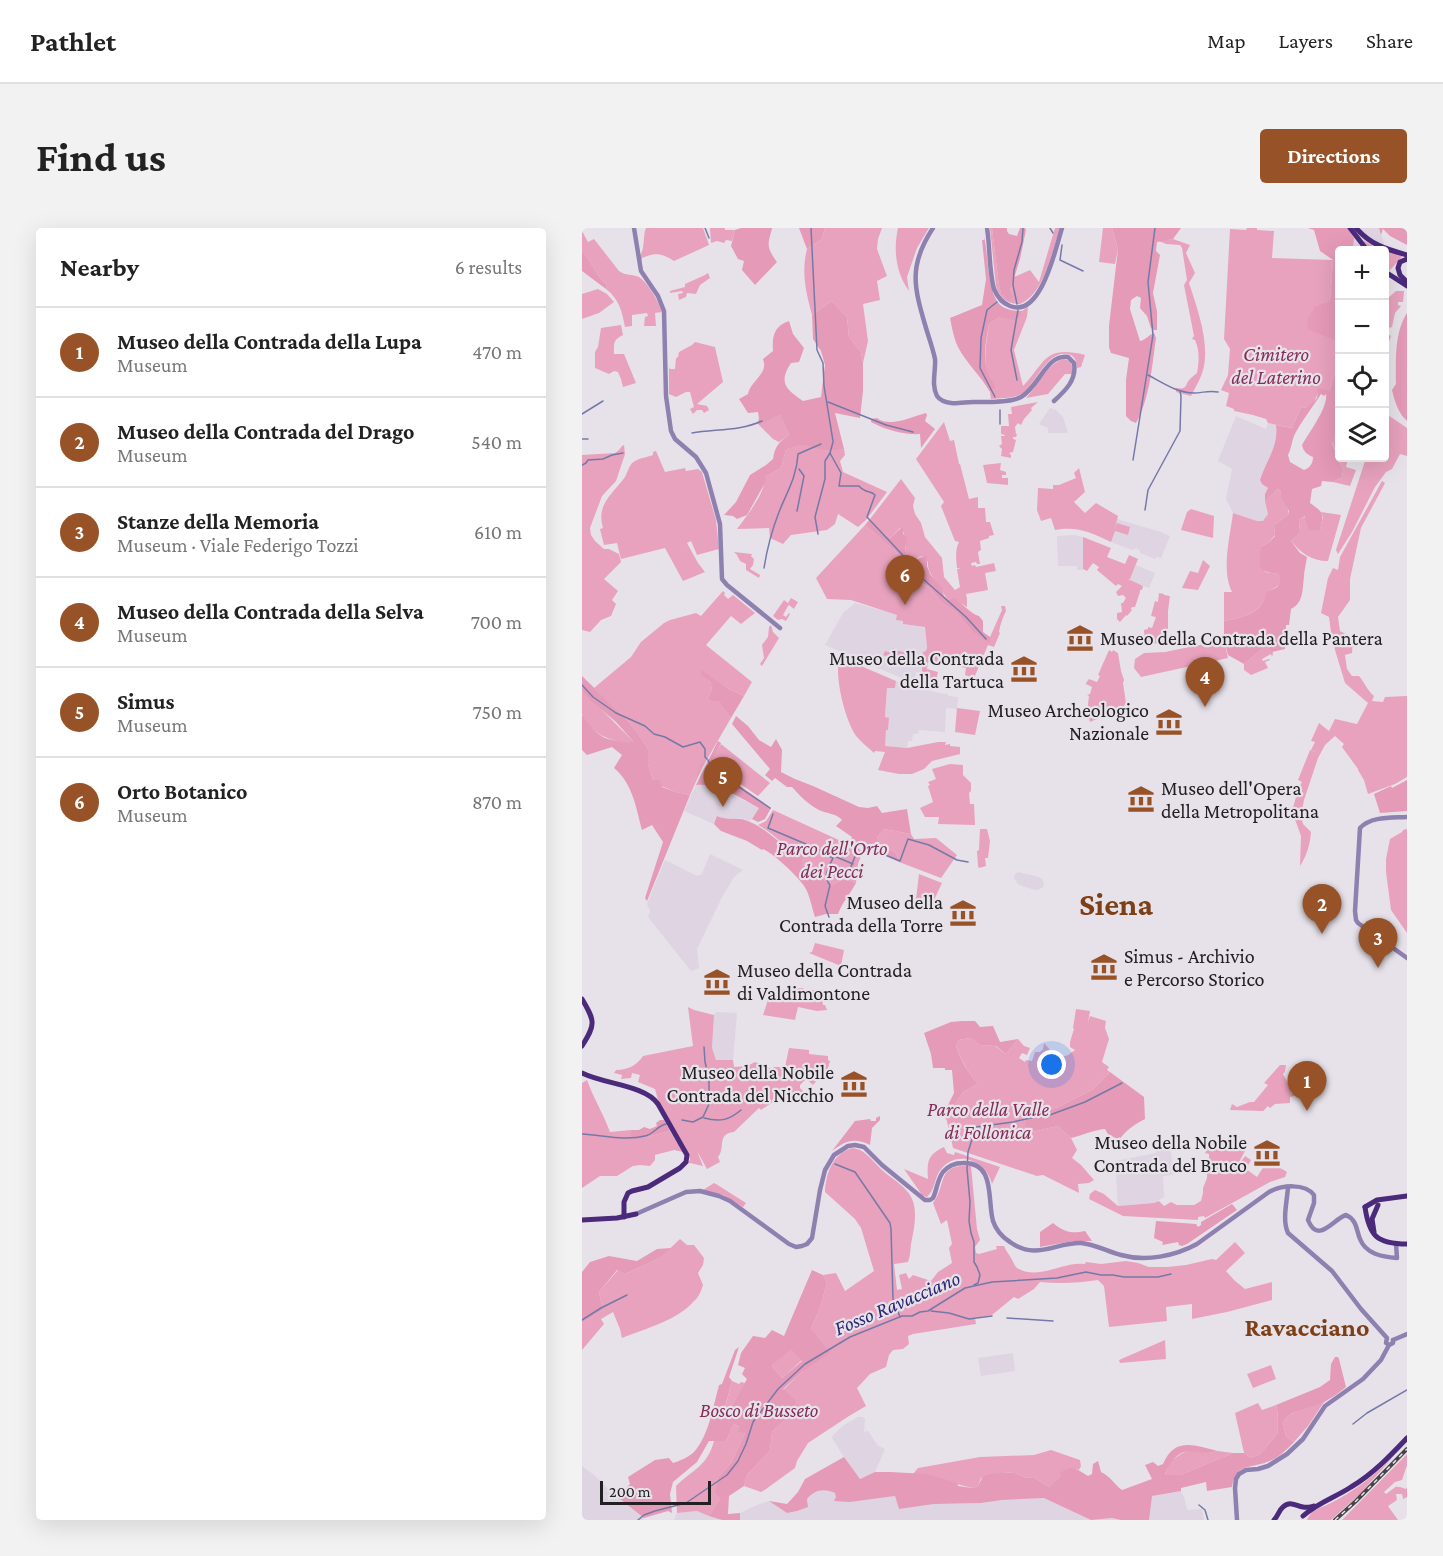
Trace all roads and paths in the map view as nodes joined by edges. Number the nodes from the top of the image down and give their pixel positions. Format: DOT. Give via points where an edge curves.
graph roads {
  1 [pos="634,228"];
  2 [pos="933,228"];
  3 [pos="987,228"];
  4 [pos="1062,228"];
  5 [pos="1350,228"];
  6 [pos="1356,228"];
  7 [pos="1364,246"];
  8 [pos="1407,257"];
  9 [pos="1389,274"];
  10 [pos="1407,284"];
  11 [pos="1054,401"];
  12 [pos="780,628"];
  13 [pos="1407,817"];
  14 [pos="1407,958"];
  15 [pos="582,999"];
  16 [pos="582,1046"];
  17 [pos="582,1073"];
  18 [pos="1288,1188"];
  19 [pos="1407,1196"];
  20 [pos="625,1198"];
  21 [pos="1388,1200"];
  22 [pos="1378,1205"];
  23 [pos="1365,1207"];
  24 [pos="636,1214"];
  25 [pos="624,1217"];
  26 [pos="582,1220"];
  27 [pos="1374,1232"];
  28 [pos="1396,1244"];
  29 [pos="1407,1244"];
  30 [pos="1407,1334"];
  31 [pos="1390,1339"];
  32 [pos="1407,1438"];
  33 [pos="1321,1504"];
  34 [pos="1300,1507"];
  35 [pos="1280,1517"];
  36 [pos="1303,1518"];
  37 [pos="1237,1520"];
  38 [pos="1274,1520"];
  1 -- 12 [label="street" via="641,271 664,311 671,430 706,473 720,524 722,579"];
  2 -- 11 [label="street" via="919,252 915,274 934,357 937,396 953,403 1018,398 1028,392 1053,361 1067,357 1074,363 1074,376"];
  3 -- 4 [label="street" via="995,290 1001,300 1016,307 1030,303 1041,289"];
  5 -- 7 [label="main road"];
  6 -- 8 [label="main road" via="1375,244"];
  8 -- 10 [label="main road" via="1398,268"];
  9 -- 10 [label="main road"];
  13 -- 14 [label="street" via="1373,820 1359,831 1355,911 1358,923"];
  15 -- 16 [label="main road" via="593,1024"];
  17 -- 20 [label="main road" via="651,1096 686,1152 684,1165 648,1187 631,1191"];
  18 -- 24 [label="street" via="1269,1192 1184,1250 1150,1258 1128,1257 1079,1243 1044,1250 1015,1246 993,1221 986,1176 981,1168 954,1164 940,1176 934,1196 926,1201 864,1147 855,1145 844,1147 826,1167 813,1235 800,1247 789,1244 725,1198 700,1191 689,1191"];
  18 -- 28 [label="street" via="1305,1188 1313,1194 1315,1201 1308,1220 1316,1230 1324,1230 1347,1215 1353,1219 1367,1249 1397,1258"];
  18 -- 31 [label="street" via="1287,1232 1334,1272 1361,1309"];
  19 -- 21 [label="main road"];
  20 -- 24 [label="main road" via="628,1208"];
  20 -- 25 [label="main road"];
  21 -- 22 [label="main road"];
  21 -- 23 [label="main road"];
  22 -- 23 [label="main road"];
  22 -- 27 [label="main road" via="1372,1219"];
  23 -- 27 [label="main road" via="1367,1224"];
  24 -- 25 [label="main road"];
  25 -- 26 [label="main road"];
  27 -- 28 [label="main road" via="1378,1238"];
  28 -- 29 [label="main road"];
  30 -- 31 [label="street"];
  31 -- 37 [label="street" via="1382,1358 1368,1374 1325,1406 1303,1439 1287,1454 1268,1466 1239,1474"];
  32 -- 33 [label="main road" via="1365,1478"];
  33 -- 34 [label="main road"];
  33 -- 36 [label="main road"];
  34 -- 35 [label="main road" via="1287,1504"];
  34 -- 36 [label="main road"];
  35 -- 38 [label="main road"];
}
